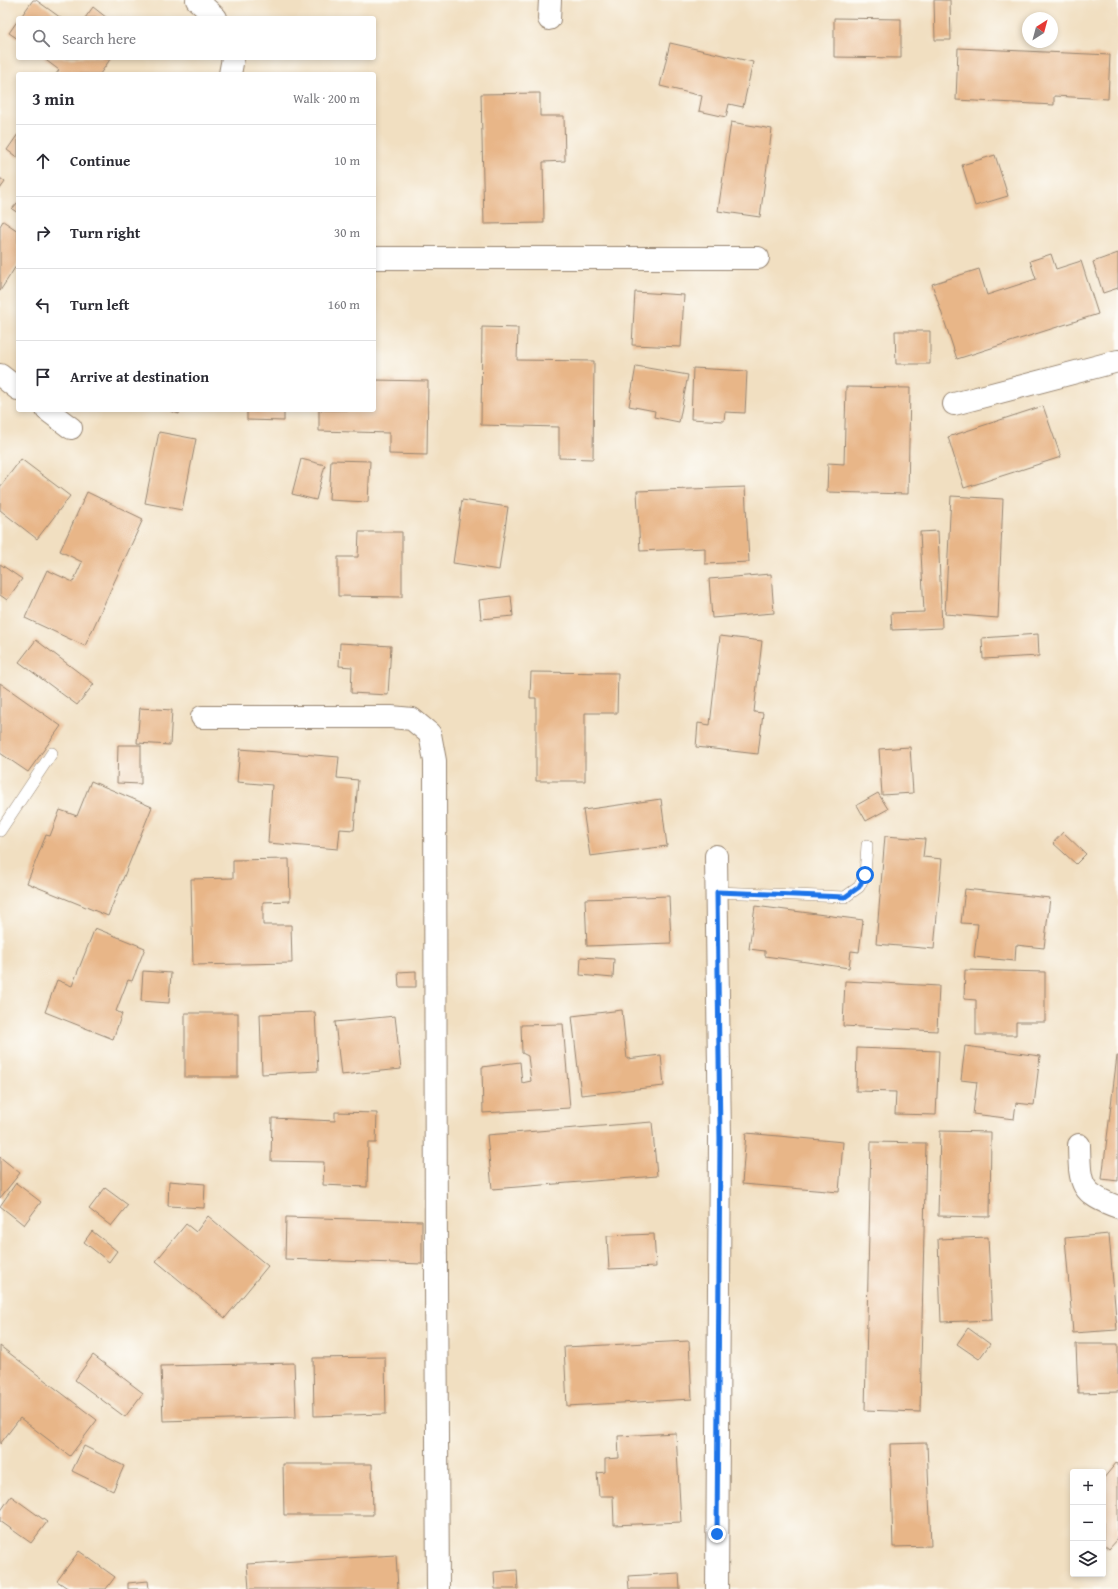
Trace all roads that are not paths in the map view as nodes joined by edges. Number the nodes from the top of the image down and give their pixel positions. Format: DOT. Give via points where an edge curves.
graph roads {
  1 [pos="197,0"];
  2 [pos="214,16"];
  3 [pos="233,60"];
  4 [pos="230,72"];
  5 [pos="376,258"];
  6 [pos="758,258"];
  7 [pos="1118,361"];
  8 [pos="0,375"];
  9 [pos="16,387"];
  10 [pos="954,404"];
  11 [pos="50,412"];
  12 [pos="71,428"];
  13 [pos="202,717"];
  14 [pos="52,754"];
  15 [pos="0,831"];
  16 [pos="867,845"];
  17 [pos="716,856"];
  18 [pos="717,892"];
  19 [pos="1079,1145"];
  20 [pos="1118,1207"];
  21 [pos="438,1589"];
  22 [pos="717,1589"];
  1 -- 2 [label="street"];
  3 -- 4 [label="street"];
  5 -- 6 [label="street"];
  7 -- 10 [label="street"];
  8 -- 9 [label="street"];
  11 -- 12 [label="street"];
  13 -- 21 [label="street" via="391,717 412,719 430,734 435,761"];
  14 -- 15 [label="lane"];
  16 -- 18 [label="lane" via="865,875 859,887 845,897"];
  17 -- 18 [label="street"];
  18 -- 22 [label="street" via="720,1138"];
  19 -- 20 [label="street" via="1080,1172 1086,1190 1103,1202"];
}
